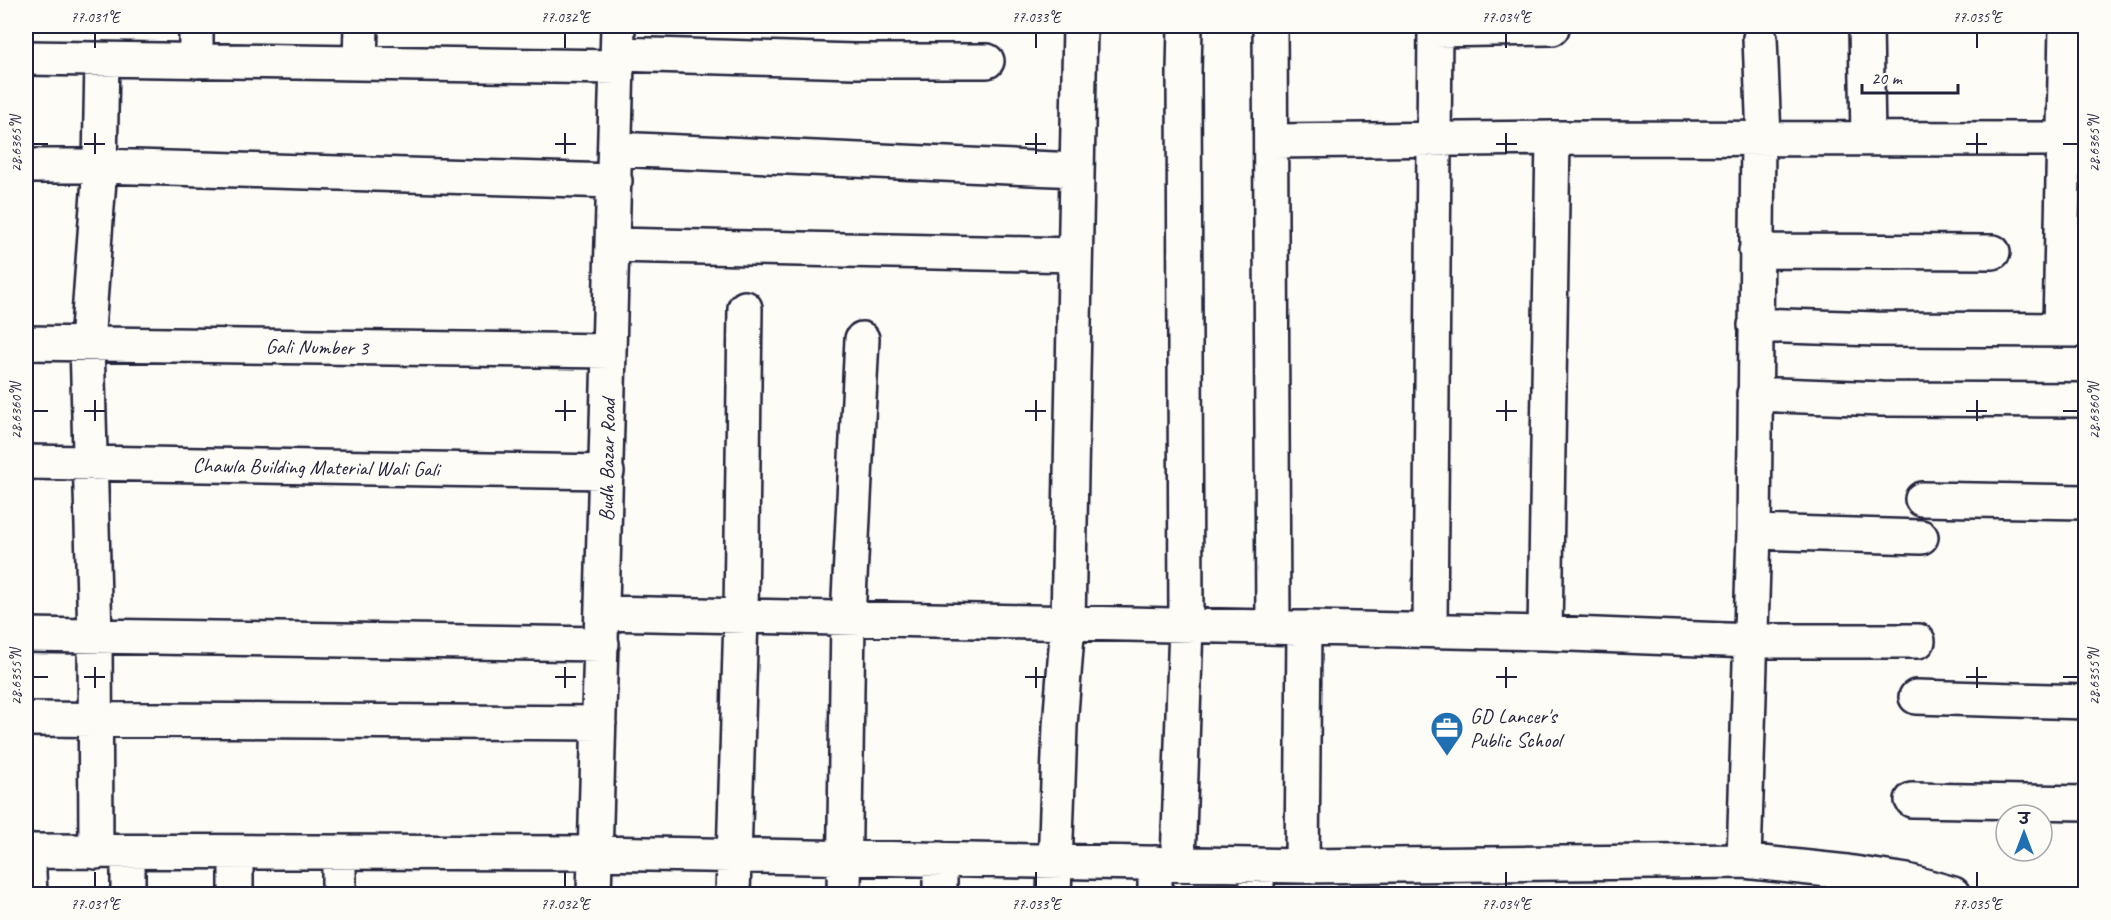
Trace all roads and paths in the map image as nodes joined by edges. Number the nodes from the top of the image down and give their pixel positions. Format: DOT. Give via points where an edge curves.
graph roads {
  1 [pos="196,26"];
  2 [pos="361,26"];
  3 [pos="1080,26"];
  4 [pos="1185,26"];
  5 [pos="1270,26"];
  6 [pos="1866,26"];
  7 [pos="2066,26"];
  8 [pos="1435,28"];
  9 [pos="1552,28"];
  10 [pos="1760,38"];
  11 [pos="618,49"];
  12 [pos="26,58"];
  13 [pos="102,60"];
  14 [pos="196,61"];
  15 [pos="987,61"];
  16 [pos="360,63"];
  17 [pos="1553,138"];
  18 [pos="1761,138"];
  19 [pos="1868,138"];
  20 [pos="1434,139"];
  21 [pos="2064,139"];
  22 [pos="1270,141"];
  23 [pos="615,149"];
  24 [pos="26,166"];
  25 [pos="100,166"];
  26 [pos="1077,170"];
  27 [pos="615,181"];
  28 [pos="2074,190"];
  29 [pos="613,245"];
  30 [pos="1756,251"];
  31 [pos="1993,252"];
  32 [pos="1075,255"];
  33 [pos="745,308"];
  34 [pos="1755,325"];
  35 [pos="2073,330"];
  36 [pos="862,339"];
  37 [pos="26,343"];
  38 [pos="87,344"];
  39 [pos="609,351"];
  40 [pos="1754,394"];
  41 [pos="2085,400"];
  42 [pos="26,462"];
  43 [pos="91,463"];
  44 [pos="607,472"];
  45 [pos="1922,499"];
  46 [pos="2085,502"];
  47 [pos="1754,532"];
  48 [pos="1921,537"];
  49 [pos="741,615"];
  50 [pos="848,618"];
  51 [pos="1068,622"];
  52 [pos="1186,625"];
  53 [pos="1289,627"];
  54 [pos="603,628"];
  55 [pos="1430,630"];
  56 [pos="1545,633"];
  57 [pos="26,635"];
  58 [pos="94,636"];
  59 [pos="1751,640"];
  60 [pos="1918,640"];
  61 [pos="1916,697"];
  62 [pos="2085,702"];
  63 [pos="26,719"];
  64 [pos="94,720"];
  65 [pos="599,723"];
  66 [pos="1912,800"];
  67 [pos="2085,803"];
  68 [pos="27,851"];
  69 [pos="112,852"];
  70 [pos="236,852"];
  71 [pos="339,852"];
  72 [pos="594,853"];
  73 [pos="734,855"];
  74 [pos="845,858"];
  75 [pos="940,859"];
  76 [pos="1054,861"];
  77 [pos="1744,861"];
  78 [pos="1302,866"];
  79 [pos="1163,873"];
  80 [pos="1257,880"];
  81 [pos="30,894"];
  82 [pos="128,894"];
  83 [pos="236,894"];
  84 [pos="339,894"];
  85 [pos="594,894"];
  86 [pos="733,894"];
  87 [pos="844,894"];
  88 [pos="940,894"];
  89 [pos="1054,894"];
  90 [pos="1953,894"];
  1 -- 14 [label="street"];
  2 -- 16 [label="street"];
  3 -- 26 [label="street"];
  4 -- 52 [label="street"];
  5 -- 22 [label="street"];
  6 -- 19 [label="street"];
  7 -- 21 [label="street"];
  8 -- 9 [label="street"];
  8 -- 20 [label="street"];
  10 -- 18 [label="street"];
  11 -- 15 [label="street" via="854,61"];
  11 -- 16 [label="street"];
  11 -- 23 [label="street, Budh Bazar Road"];
  12 -- 13 [label="street"];
  13 -- 14 [label="street"];
  13 -- 25 [label="street"];
  14 -- 16 [label="street"];
  17 -- 18 [label="street"];
  17 -- 20 [label="street"];
  17 -- 56 [label="street"];
  18 -- 19 [label="street"];
  18 -- 30 [label="street"];
  19 -- 21 [label="street"];
  20 -- 22 [label="street"];
  20 -- 55 [label="street"];
  21 -- 28 [label="street"];
  22 -- 53 [label="street"];
  23 -- 26 [label="street"];
  23 -- 27 [label="street, Budh Bazar Road"];
  24 -- 25 [label="street"];
  25 -- 27 [label="street"];
  25 -- 38 [label="street"];
  26 -- 32 [label="street"];
  27 -- 29 [label="street, Budh Bazar Road"];
  28 -- 35 [label="street"];
  29 -- 32 [label="street"];
  29 -- 39 [label="street, Budh Bazar Road"];
  30 -- 31 [label="street"];
  30 -- 34 [label="street"];
  32 -- 51 [label="street"];
  33 -- 49 [label="street"];
  34 -- 35 [label="street"];
  34 -- 40 [label="street"];
  36 -- 50 [label="street"];
  37 -- 38 [label="street, Gali Number 3"];
  38 -- 39 [label="street, Gali Number 3"];
  38 -- 43 [label="street"];
  39 -- 44 [label="street, Budh Bazar Road"];
  40 -- 41 [label="street"];
  40 -- 47 [label="street"];
  42 -- 43 [label="street, Chawla Building Material Wali Gali"];
  43 -- 44 [label="street, Chawla Building Material Wali Gali"];
  43 -- 58 [label="street"];
  44 -- 54 [label="street, Budh Bazar Road"];
  45 -- 46 [label="street"];
  47 -- 48 [label="street"];
  47 -- 59 [label="street"];
  49 -- 50 [label="street"];
  49 -- 54 [label="street"];
  49 -- 73 [label="street"];
  50 -- 51 [label="street"];
  50 -- 74 [label="street"];
  51 -- 52 [label="street"];
  51 -- 76 [label="street"];
  52 -- 53 [label="street"];
  52 -- 79 [label="street"];
  53 -- 55 [label="street"];
  53 -- 78 [label="street"];
  54 -- 58 [label="street"];
  54 -- 65 [label="street, Budh Bazar Road"];
  55 -- 56 [label="street"];
  56 -- 59 [label="street"];
  57 -- 58 [label="street"];
  58 -- 64 [label="street"];
  59 -- 60 [label="street"];
  59 -- 77 [label="street"];
  61 -- 62 [label="street"];
  63 -- 64 [label="street"];
  64 -- 65 [label="street"];
  64 -- 69 [label="street"];
  65 -- 72 [label="street, Budh Bazar Road"];
  66 -- 67 [label="street"];
  68 -- 69 [label="street"];
  68 -- 81 [label="street"];
  69 -- 70 [label="street"];
  69 -- 82 [label="street"];
  70 -- 71 [label="street"];
  70 -- 83 [label="street"];
  71 -- 72 [label="street"];
  71 -- 84 [label="street"];
  72 -- 73 [label="street"];
  72 -- 85 [label="street, Budh Bazar Road"];
  73 -- 74 [label="street"];
  73 -- 86 [label="street"];
  74 -- 75 [label="street"];
  74 -- 87 [label="street"];
  75 -- 76 [label="street"];
  75 -- 88 [label="street"];
  76 -- 79 [label="street"];
  76 -- 89 [label="street"];
  77 -- 78 [label="street"];
  77 -- 90 [label="street" via="1907,881"];
  78 -- 80 [label="street"];
  79 -- 80 [label="street"];
}
